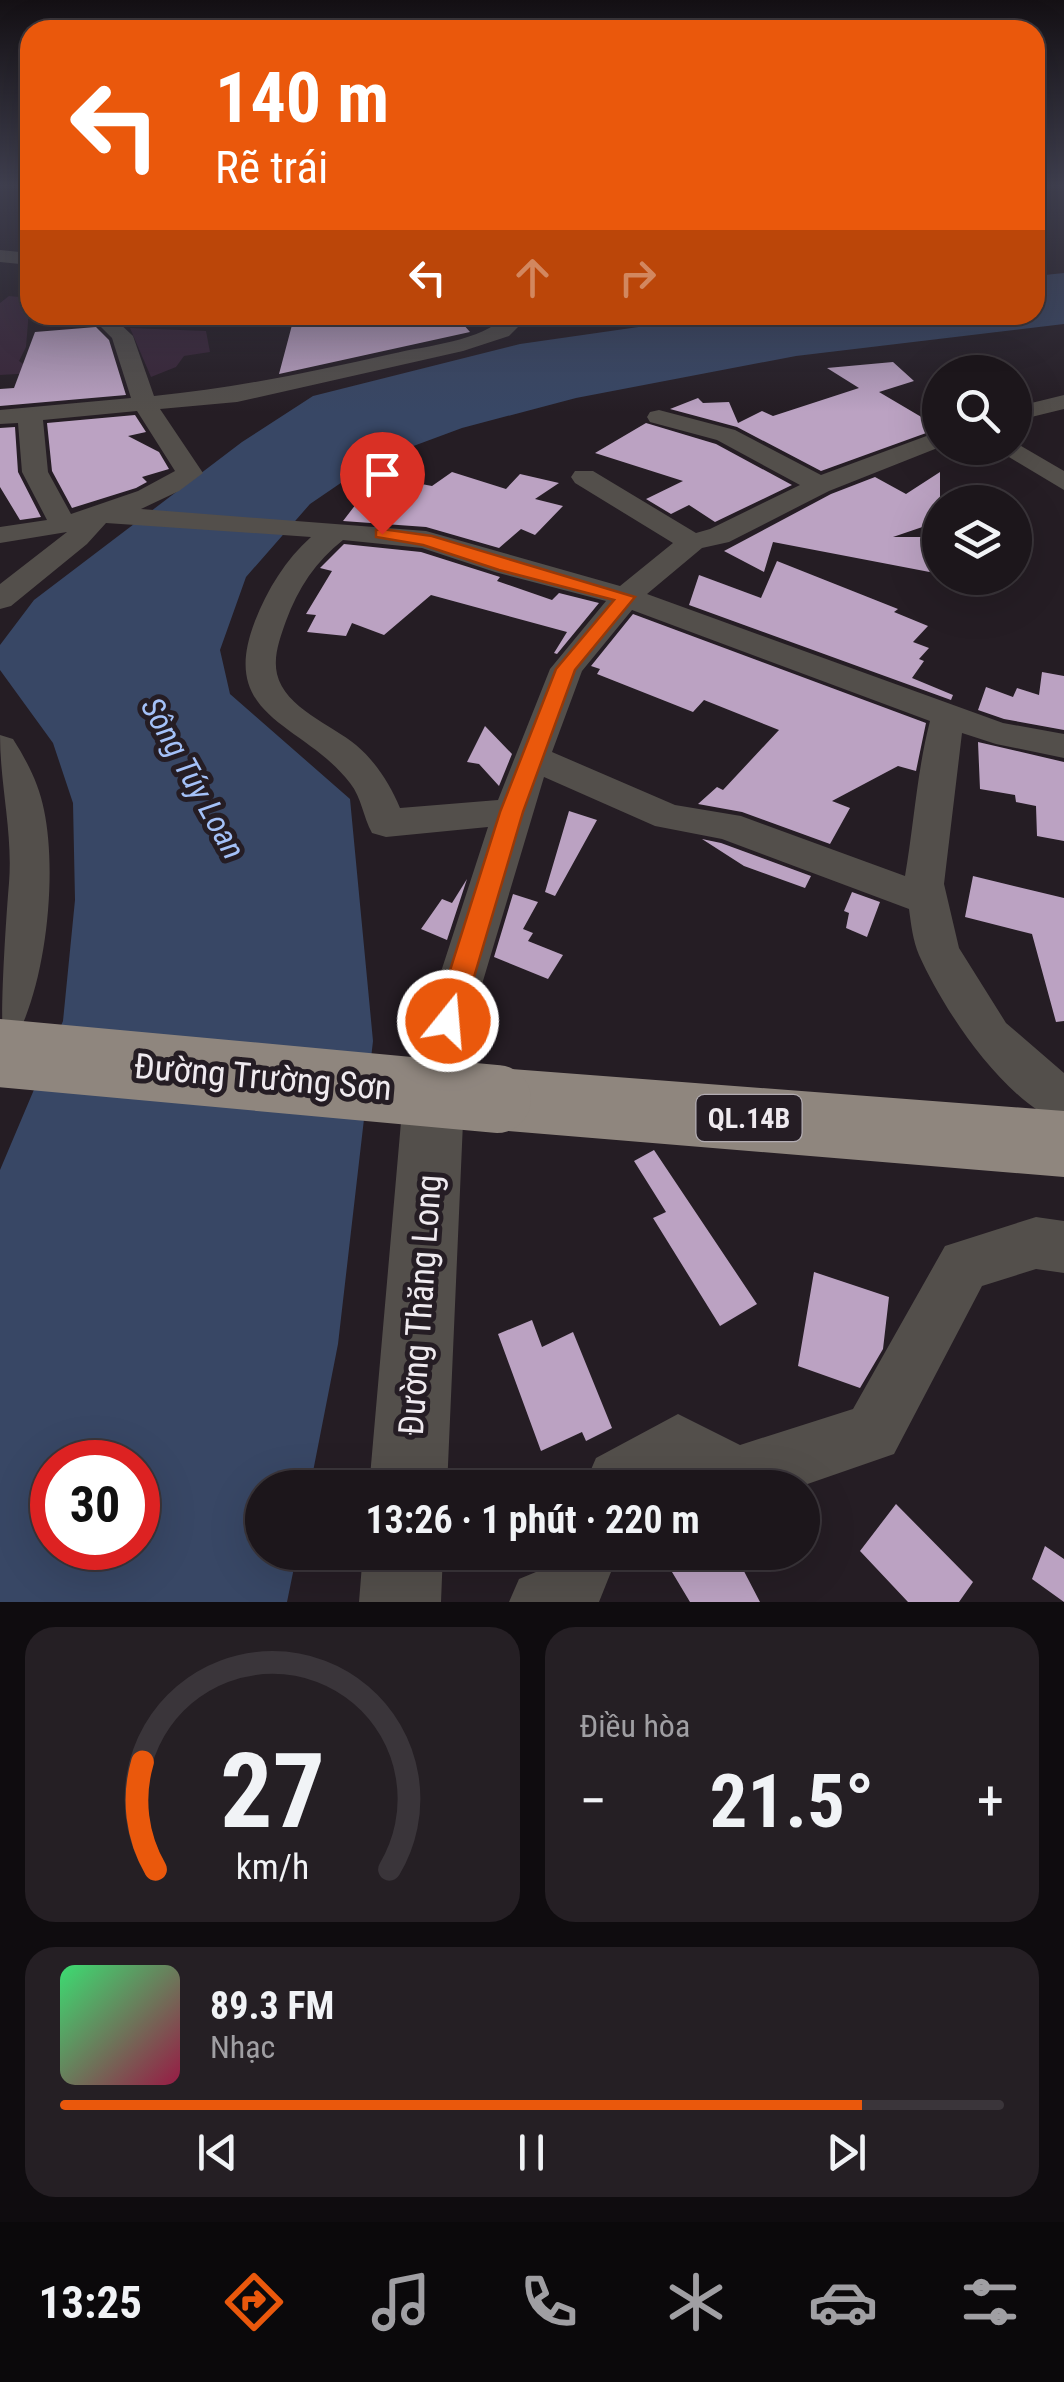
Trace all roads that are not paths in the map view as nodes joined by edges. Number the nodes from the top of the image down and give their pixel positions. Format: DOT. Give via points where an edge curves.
graph roads {
  1 [pos="110,325"];
  2 [pos="509,325"];
  3 [pos="1064,402"];
  4 [pos="145,404"];
  5 [pos="1032,410"];
  6 [pos="31,415"];
  7 [pos="0,417"];
  8 [pos="659,417"];
  9 [pos="922,445"];
  10 [pos="1032,463"];
  11 [pos="584,477"];
  12 [pos="1064,482"];
  13 [pos="820,485"];
  14 [pos="99,514"];
  15 [pos="64,522"];
  16 [pos="325,529"];
  17 [pos="10,534"];
  18 [pos="692,542"];
  19 [pos="8,581"];
  20 [pos="626,597"];
  21 [pos="948,717"];
  22 [pos="1064,746"];
  23 [pos="0,747"];
  24 [pos="535,759"];
  25 [pos="512,812"];
  26 [pos="928,900"];
  27 [pos="448,1021"];
  28 [pos="2,1036"];
  29 [pos="1064,1103"];
  30 [pos="432,1122"];
  31 [pos="1033,1141"];
  32 [pos="1064,1246"];
  33 [pos="409,1470"];
  34 [pos="635,1470"];
  35 [pos="726,1470"];
  36 [pos="756,1470"];
  37 [pos="402,1570"];
  38 [pos="580,1570"];
  39 [pos="400,1602"];
  40 [pos="542,1602"];
  1 -- 4 [label="street" via="122,336"];
  2 -- 4 [label="street" via="455,346 237,396"];
  3 -- 5 [label="street"];
  4 -- 6 [label="street"];
  4 -- 14 [label="street" via="190,473 167,489"];
  6 -- 7 [label="street"];
  6 -- 15 [label="street" via="32,462"];
  8 -- 13 [label="street" via="726,435"];
  9 -- 13 [label="street"];
  10 -- 12 [label="street"];
  11 -- 18 [label="street"];
  13 -- 18 [label="street" via="719,536"];
  14 -- 15 [label="street"];
  14 -- 16 [label="street"];
  14 -- 19 [label="street" via="85,534"];
  15 -- 17 [label="street"];
  16 -- 20 [label="street" via="426,540"];
  16 -- 25 [label="street" via="271,617 258,658 264,684 293,720 362,772 386,823"];
  17 -- 19 [label="street"];
  18 -- 20 [label="street"];
  20 -- 21 [label="street"];
  20 -- 24 [label="street" via="566,669"];
  21 -- 22 [label="street"];
  21 -- 26 [label="street" via="924,884"];
  23 -- 28 [label="street" via="16,769 32,842"];
  24 -- 25 [label="street"];
  24 -- 26 [label="street" via="668,818 727,826"];
  25 -- 27 [label="street"];
  26 -- 29 [label="street" via="938,950 990,1037"];
  28 -- 31 [label="highway, Đường Trường Sơn / QL.14B, bridge" via="496,1098"];
  30 -- 33 [label="street, Đường Thăng Long"];
  32 -- 36 [label="street" via="1036,1243 964,1264 873,1433"];
  34 -- 35 [label="street" via="678,1444"];
  37 -- 39 [label="street"];
  38 -- 40 [label="street" via="570,1594"];
}
